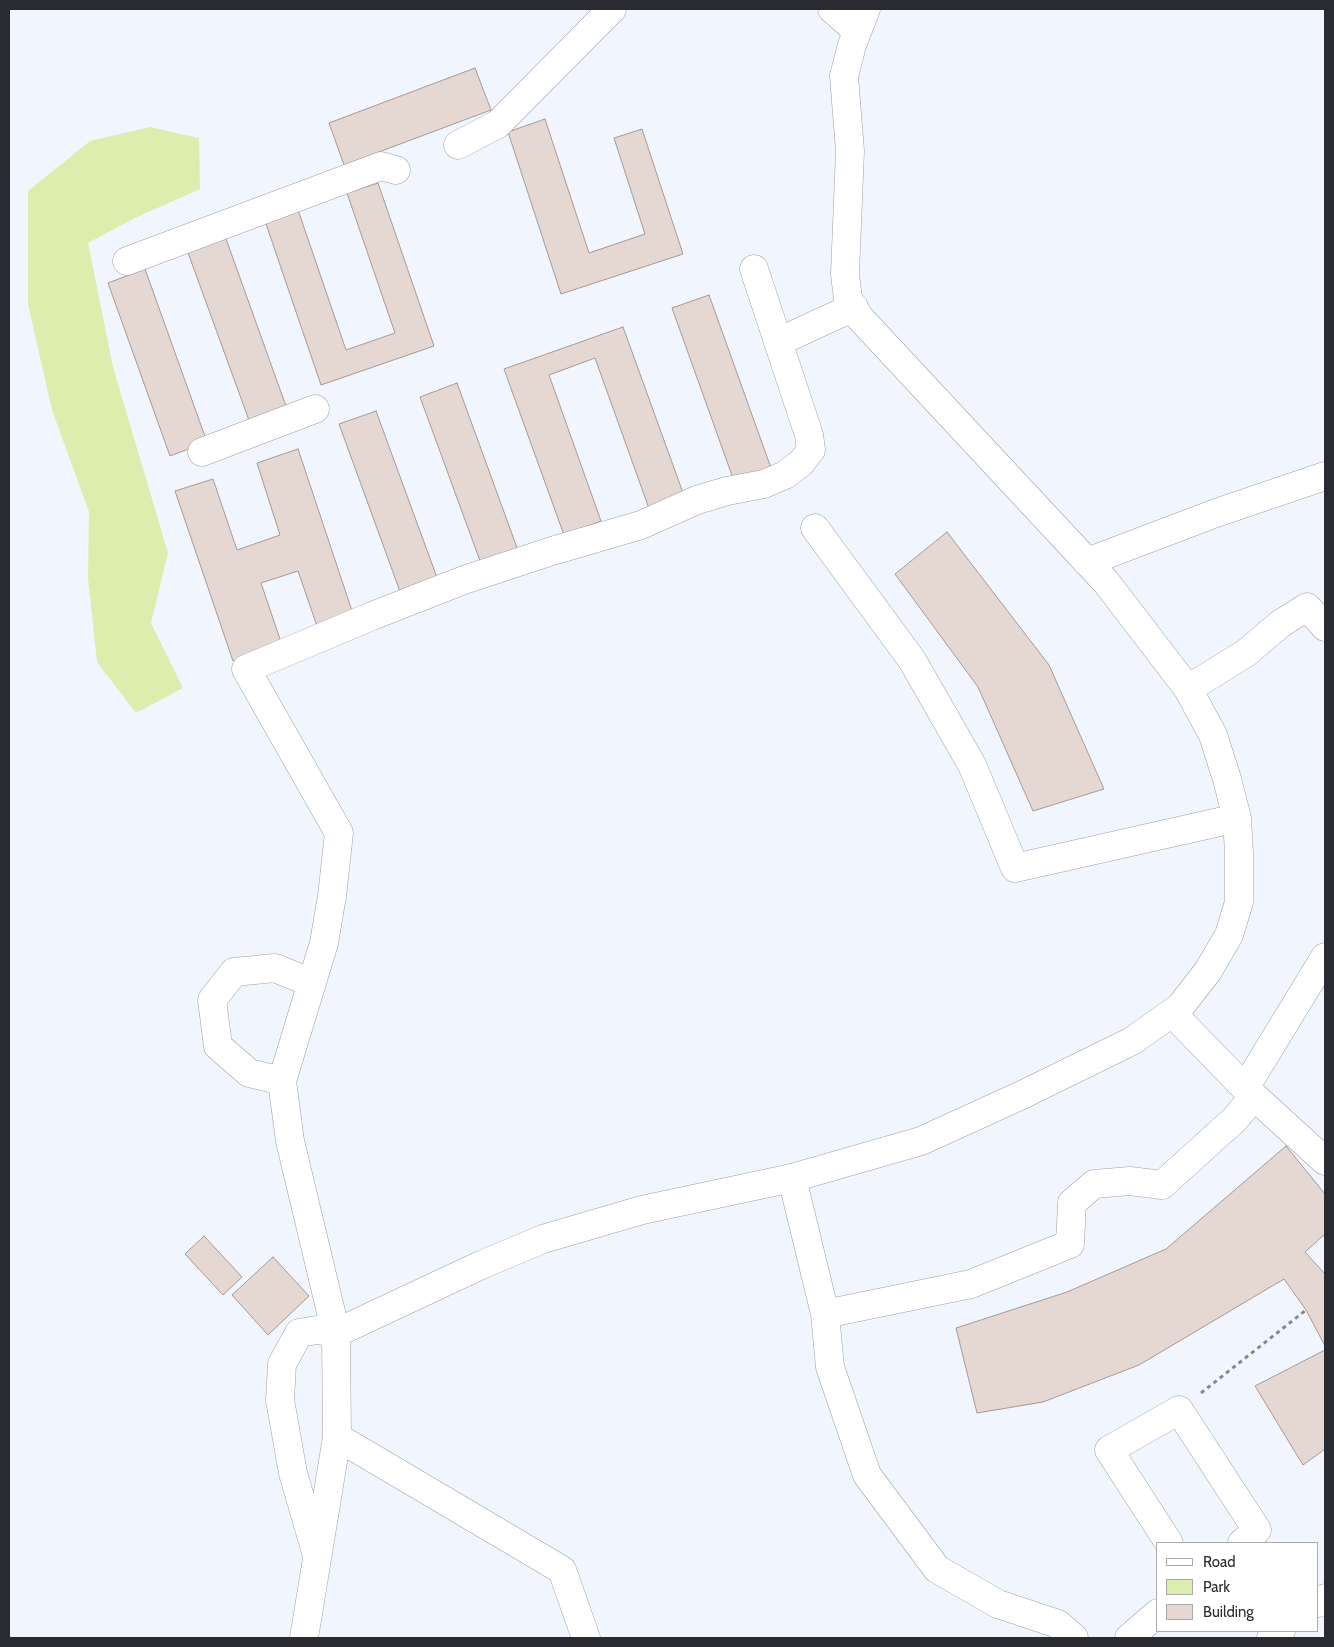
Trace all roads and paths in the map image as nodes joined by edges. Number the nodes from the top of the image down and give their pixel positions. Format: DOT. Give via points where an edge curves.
graph roads {
  1 [pos="612,9"];
  2 [pos="832,9"];
  3 [pos="861,20"];
  4 [pos="458,145"];
  5 [pos="396,170"];
  6 [pos="127,261"];
  7 [pos="754,269"];
  8 [pos="854,307"];
  9 [pos="778,342"];
  10 [pos="315,409"];
  11 [pos="202,452"];
  12 [pos="1325,476"];
  13 [pos="815,528"];
  14 [pos="1087,562"];
  15 [pos="1325,627"];
  16 [pos="1188,689"];
  17 [pos="1237,818"];
  18 [pos="1325,958"];
  19 [pos="312,983"];
  20 [pos="1172,1013"];
  21 [pos="282,1081"];
  22 [pos="1249,1092"];
  23 [pos="1325,1161"];
  24 [pos="792,1178"];
  25 [pos="1306,1310"];
  26 [pos="825,1314"];
  27 [pos="336,1333"];
  28 [pos="1179,1410"];
  29 [pos="337,1437"];
  30 [pos="1168,1542"];
  31 [pos="1243,1542"];
  32 [pos="318,1558"];
  33 [pos="1156,1615"];
  34 [pos="304,1638"];
  35 [pos="586,1638"];
  36 [pos="1074,1638"];
  37 [pos="1129,1638"];
  1 -- 4 [label="lane" via="498,124"];
  2 -- 3 [label="lane"];
  3 -- 8 [label="lane" via="844,76 850,151 845,274 848,299"];
  5 -- 6 [label="lane" via="381,166"];
  7 -- 9 [label="lane"];
  8 -- 9 [label="lane"];
  8 -- 14 [label="lane" via="860,318"];
  9 -- 19 [label="lane" via="811,450 785,475 764,484 698,500 641,525 464,580 246,669 339,833 324,943"];
  10 -- 11 [label="lane"];
  12 -- 14 [label="lane"];
  13 -- 17 [label="lane" via="912,660 972,765 1015,868"];
  14 -- 16 [label="lane"];
  15 -- 16 [label="lane" via="1307,607 1280,624 1246,653"];
  16 -- 17 [label="lane" via="1213,735"];
  17 -- 20 [label="lane" via="1239,902 1229,935 1208,971"];
  18 -- 22 [label="lane"];
  19 -- 21 [label="lane"];
  19 -- 21 [label="lane" via="275,968 234,972 212,1000 218,1046 249,1073"];
  20 -- 22 [label="lane"];
  20 -- 24 [label="lane" via="1132,1041 921,1141"];
  21 -- 27 [label="lane" via="290,1141"];
  22 -- 23 [label="lane"];
  22 -- 26 [label="lane" via="1235,1119 1162,1185 1130,1181 1094,1184 1072,1203 1070,1244 971,1284"];
  24 -- 26 [label="lane"];
  24 -- 27 [label="lane" via="642,1210 543,1239"];
  25 -- 28 [label="path"];
  26 -- 36 [label="lane" via="830,1367 867,1476 937,1569 998,1604 1058,1624"];
  27 -- 29 [label="lane"];
  27 -- 32 [label="lane" via="317,1330 299,1333 282,1364 280,1400 293,1473"];
  28 -- 30 [label="lane" via="1109,1450"];
  28 -- 31 [label="lane" via="1258,1530"];
  29 -- 32 [label="lane"];
  29 -- 35 [label="lane" via="562,1570"];
  32 -- 34 [label="lane"];
  33 -- 37 [label="lane"];
}
